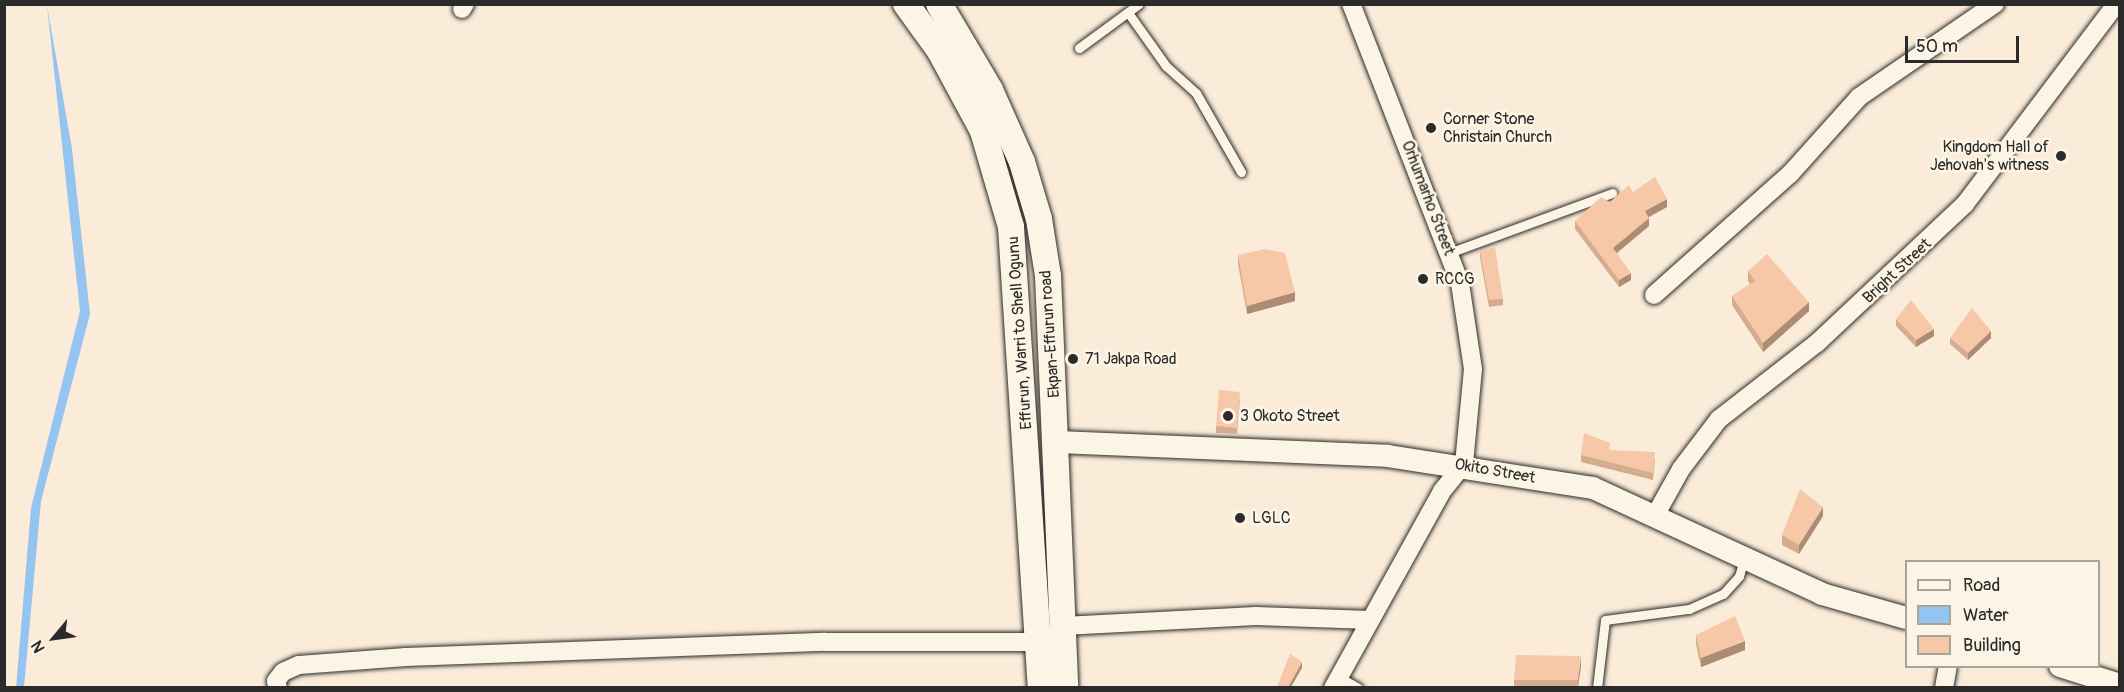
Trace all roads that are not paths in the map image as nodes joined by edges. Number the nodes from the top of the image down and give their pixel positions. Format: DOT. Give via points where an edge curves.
graph roads {
  1 [pos="906,4"];
  2 [pos="939,4"];
  3 [pos="1139,4"];
  4 [pos="1351,4"];
  5 [pos="1995,4"];
  6 [pos="2116,4"];
  7 [pos="1129,14"];
  8 [pos="1079,48"];
  9 [pos="1241,172"];
  10 [pos="1612,193"];
  11 [pos="1449,253"];
  12 [pos="1018,276"];
  13 [pos="1048,276"];
  14 [pos="1654,295"];
  15 [pos="1057,442"];
  16 [pos="1464,464"];
  17 [pos="1656,514"];
  18 [pos="1744,560"];
  19 [pos="1905,618"];
  20 [pos="1370,620"];
  21 [pos="1063,626"];
  22 [pos="1040,642"];
  23 [pos="1948,668"];
  24 [pos="2066,668"];
  25 [pos="1336,682"];
  26 [pos="2120,686"];
  27 [pos="278,687"];
  28 [pos="1041,687"];
  29 [pos="1065,687"];
  30 [pos="1358,687"];
  31 [pos="1597,687"];
  32 [pos="1944,687"];
  1 -- 12 [label="main road, Effurun, Warri to Shell Ogunu" via="940,51 983,131 1000,179"];
  2 -- 13 [label="main road, Ekpan-Effurun road" via="990,90 1022,162"];
  3 -- 7 [label="lane"];
  4 -- 11 [label="street, Orhumarho Street"];
  5 -- 14 [label="street" via="1859,97 1790,174"];
  6 -- 17 [label="street, Bright Street" via="1965,204 1817,343 1719,419"];
  7 -- 8 [label="lane"];
  7 -- 9 [label="lane" via="1166,66 1196,93"];
  10 -- 11 [label="lane"];
  11 -- 16 [label="street, Orhumarho Street" via="1461,283 1473,369"];
  12 -- 13 [label="main road"];
  12 -- 22 [label="main road, Effurun, Warri to Shell Ogunu"];
  13 -- 15 [label="main road, Ekpan-Effurun road"];
  15 -- 16 [label="street, Okito Street"];
  15 -- 21 [label="main road, Ekpan-Effurun road"];
  16 -- 17 [label="street, Okito Street" via="1593,488"];
  16 -- 20 [label="street" via="1442,491"];
  17 -- 18 [label="street, Okito Street"];
  18 -- 19 [label="street, Okito Street" via="1822,594"];
  18 -- 31 [label="lane" via="1739,576 1723,594 1689,609 1605,620"];
  20 -- 21 [label="street" via="1256,616"];
  20 -- 25 [label="street"];
  21 -- 29 [label="main road, Ekpan-Effurun road"];
  22 -- 27 [label="street" via="825,642 406,657 298,665 283,672 276,681"];
  22 -- 28 [label="main road, Effurun, Warri to Shell Ogunu"];
  23 -- 32 [label="street"];
  24 -- 26 [label="street"];
  25 -- 30 [label="lane"];
}
